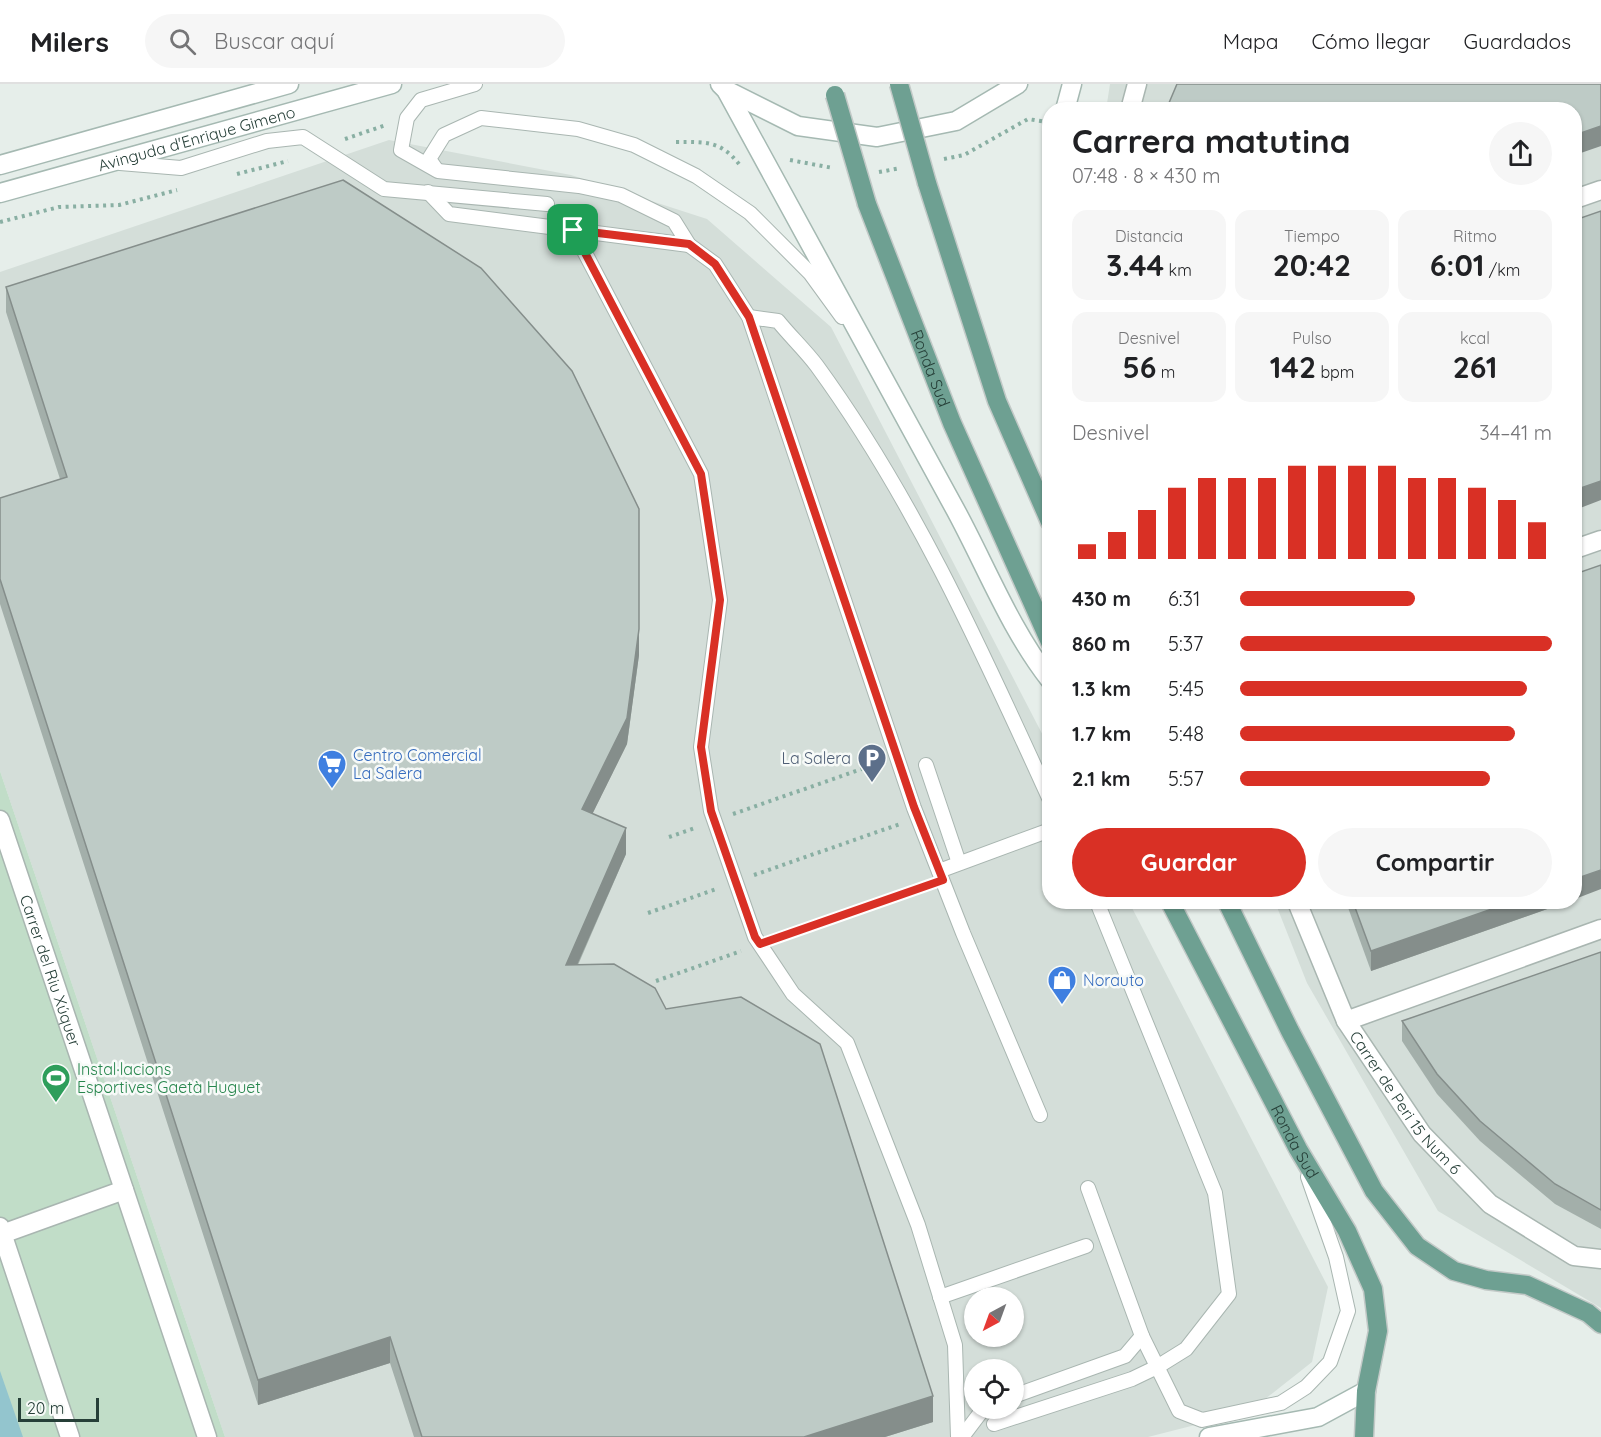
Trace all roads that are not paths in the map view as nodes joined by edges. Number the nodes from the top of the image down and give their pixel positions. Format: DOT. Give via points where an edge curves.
graph roads {
  1 [pos="289,84"];
  2 [pos="392,84"];
  3 [pos="475,84"];
  4 [pos="899,84"];
  5 [pos="1018,84"];
  6 [pos="1072,84"];
  7 [pos="1137,84"];
  8 [pos="723,87"];
  9 [pos="834,89"];
  10 [pos="1067,102"];
  11 [pos="1132,102"];
  12 [pos="110,163"];
  13 [pos="0,165"];
  14 [pos="438,171"];
  15 [pos="1601,190"];
  16 [pos="428,192"];
  17 [pos="0,193"];
  18 [pos="1582,197"];
  19 [pos="547,204"];
  20 [pos="573,230"];
  21 [pos="689,244"];
  22 [pos="749,317"];
  23 [pos="870,355"];
  24 [pos="1042,504"];
  25 [pos="1601,540"];
  26 [pos="1582,547"];
  27 [pos="1042,624"];
  28 [pos="1042,670"];
  29 [pos="926,765"];
  30 [pos="1042,782"];
  31 [pos="0,820"];
  32 [pos="1042,833"];
  33 [pos="959,863"];
  34 [pos="941,875"];
  35 [pos="1100,909"];
  36 [pos="1174,909"];
  37 [pos="1231,909"];
  38 [pos="1237,909"];
  39 [pos="1300,909"];
  40 [pos="1241,926"];
  41 [pos="1601,928"];
  42 [pos="1346,1021"];
  43 [pos="1040,1115"];
  44 [pos="1298,1149"];
  45 [pos="1088,1188"];
  46 [pos="124,1190"];
  47 [pos="1,1230"];
  48 [pos="1086,1246"];
  49 [pos="1601,1259"];
  50 [pos="940,1298"];
  51 [pos="1597,1316"];
  52 [pos="1142,1336"];
  53 [pos="1157,1367"];
  54 [pos="1366,1391"];
  55 [pos="1024,1392"];
  56 [pos="975,1419"];
  57 [pos="994,1424"];
  58 [pos="70,1437"];
  59 [pos="207,1437"];
  60 [pos="960,1437"];
  61 [pos="1209,1437"];
  62 [pos="1364,1437"];
  1 -- 13 [label="street, Avinguda d'Enrique Gimeno"];
  2 -- 12 [label="street, Avinguda d'Enrique Gimeno"];
  3 -- 14 [label="lane" via="421,100 407,118 401,150"];
  4 -- 24 [label="main road, bridge" via="997,401"];
  5 -- 8 [label="street" via="956,121 877,137 798,126"];
  6 -- 10 [label="street"];
  7 -- 11 [label="street"];
  8 -- 23 [label="street"];
  9 -- 27 [label="main road, Ronda Sud, bridge" via="867,204 952,423"];
  12 -- 16 [label="lane" via="181,168 267,141 303,137 384,189"];
  12 -- 17 [label="street, Avinguda d'Enrique Gimeno"];
  14 -- 21 [label="lane" via="579,186 621,195 674,220"];
  14 -- 23 [label="lane" via="429,159 444,135 482,117 578,129 634,146 696,176 750,213 810,273"];
  15 -- 18 [label="street"];
  16 -- 19 [label="lane"];
  16 -- 20 [label="lane" via="449,214"];
  20 -- 21 [label="lane"];
  20 -- 50 [label="lane" via="701,474 720,600 701,747 714,821 755,937 793,994 847,1043 918,1225"];
  21 -- 22 [label="lane" via="715,264"];
  22 -- 30 [label="lane" via="778,321 815,364 854,420 982,651"];
  22 -- 34 [label="lane" via="897,757"];
  23 -- 28 [label="street"];
  25 -- 26 [label="street"];
  29 -- 33 [label="lane"];
  31 -- 46 [label="street, Carrer del Riu Xúquer"];
  32 -- 33 [label="lane"];
  33 -- 34 [label="lane"];
  34 -- 43 [label="lane"];
  35 -- 53 [label="lane" via="1215,1193 1229,1294 1186,1349"];
  36 -- 44 [label="main road, Ronda Sud"];
  37 -- 40 [label="main road"];
  38 -- 40 [label="street"];
  39 -- 42 [label="street, Carrer de Peri 15 Num 6"];
  40 -- 51 [label="main road" via="1290,1031 1374,1191 1417,1246 1454,1271 1527,1285"];
  41 -- 42 [label="street"];
  42 -- 49 [label="street, Carrer de Peri 15 Num 6" via="1422,1134 1490,1204 1574,1256"];
  44 -- 53 [label="lane" via="1336,1257 1348,1311 1330,1362 1306,1387 1281,1403 1202,1420 1179,1411"];
  44 -- 54 [label="main road, Ronda Sud" via="1347,1231 1373,1288 1378,1331"];
  45 -- 52 [label="lane"];
  46 -- 47 [label="street"];
  46 -- 59 [label="street, Carrer del Riu Xúquer"];
  47 -- 58 [label="street"];
  48 -- 50 [label="lane"];
  50 -- 60 [label="lane" via="955,1345"];
  52 -- 53 [label="lane"];
  52 -- 55 [label="lane" via="1125,1356"];
  53 -- 57 [label="lane" via="1132,1379"];
  54 -- 61 [label="street" via="1318,1417"];
  54 -- 62 [label="main road, Ronda Sud"];
  56 -- 60 [label="lane"];
}
